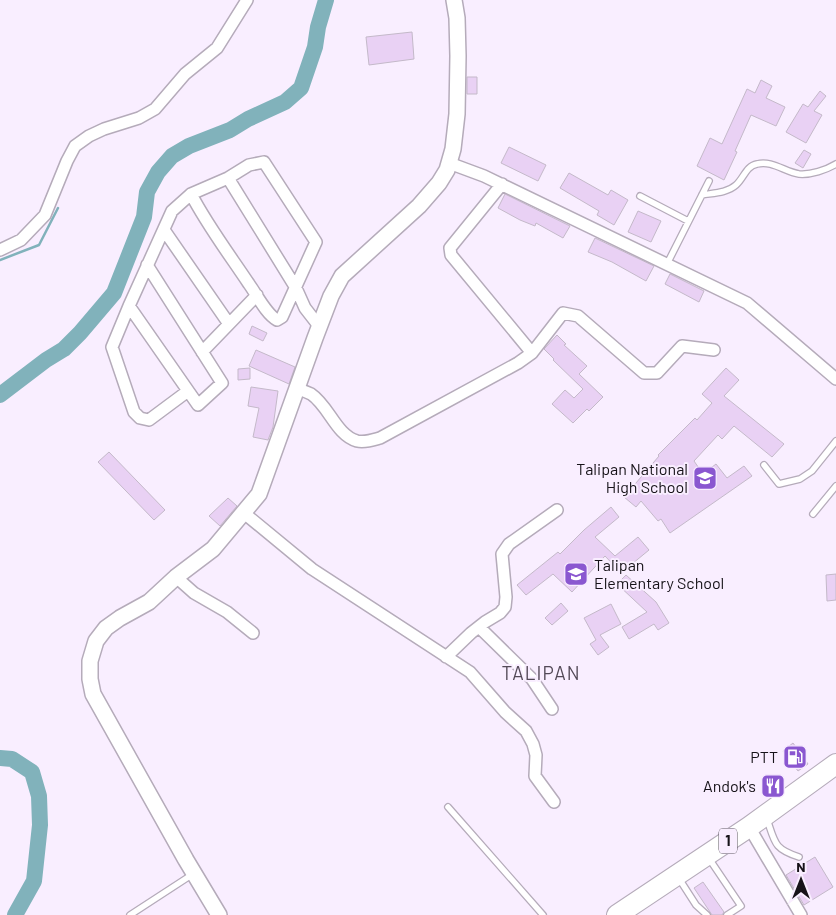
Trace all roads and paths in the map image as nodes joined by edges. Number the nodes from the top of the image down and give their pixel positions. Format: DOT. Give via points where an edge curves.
graph roads {
  1 [pos="247,0"];
  2 [pos="454,0"];
  3 [pos="449,163"];
  4 [pos="836,164"];
  5 [pos="228,178"];
  6 [pos="709,181"];
  7 [pos="502,184"];
  8 [pos="191,194"];
  9 [pos="702,195"];
  10 [pos="640,196"];
  11 [pos="688,221"];
  12 [pos="164,230"];
  13 [pos="0,250"];
  14 [pos="668,264"];
  15 [pos="147,265"];
  16 [pos="296,288"];
  17 [pos="257,294"];
  18 [pos="129,306"];
  19 [pos="230,324"];
  20 [pos="319,326"];
  21 [pos="714,350"];
  22 [pos="202,352"];
  23 [pos="532,353"];
  24 [pos="836,379"];
  25 [pos="296,389"];
  26 [pos="188,391"];
  27 [pos="836,441"];
  28 [pos="764,465"];
  29 [pos="836,486"];
  30 [pos="557,510"];
  31 [pos="244,513"];
  32 [pos="813,514"];
  33 [pos="176,577"];
  34 [pos="478,627"];
  35 [pos="253,633"];
  36 [pos="446,657"];
  37 [pos="552,709"];
  38 [pos="836,764"];
  39 [pos="554,802"];
  40 [pos="448,807"];
  41 [pos="766,815"];
  42 [pos="748,827"];
  43 [pos="707,855"];
  44 [pos="799,857"];
  45 [pos="194,873"];
  46 [pos="676,876"];
  47 [pos="629,912"];
  48 [pos="130,915"];
  49 [pos="220,915"];
  50 [pos="543,915"];
  51 [pos="707,915"];
  52 [pos="727,915"];
  53 [pos="801,915"];
  1 -- 13 [label="street" via="217,48 185,74 156,109 104,129 75,146 45,215 21,240"];
  2 -- 3 [label="street" via="458,76 455,132"];
  3 -- 7 [label="street"];
  3 -- 20 [label="street" via="439,183 419,206 342,276"];
  4 -- 9 [label="lane" via="826,170 799,174 759,163 750,167 736,185"];
  5 -- 8 [label="street"];
  5 -- 16 [label="street"];
  5 -- 16 [label="street" via="249,165 264,162 316,242"];
  6 -- 9 [label="lane"];
  7 -- 14 [label="street"];
  7 -- 23 [label="street" via="450,248 451,255"];
  8 -- 12 [label="street" via="172,211"];
  8 -- 17 [label="street"];
  9 -- 11 [label="lane"];
  10 -- 11 [label="lane"];
  11 -- 14 [label="lane"];
  12 -- 15 [label="street"];
  12 -- 19 [label="street"];
  14 -- 24 [label="street" via="747,302"];
  15 -- 18 [label="street"];
  15 -- 22 [label="street"];
  16 -- 17 [label="street" via="278,320 272,317"];
  16 -- 20 [label="street" via="305,308"];
  17 -- 19 [label="street"];
  18 -- 26 [label="street"];
  18 -- 26 [label="street" via="112,347 134,412 149,420"];
  19 -- 22 [label="street"];
  20 -- 25 [label="street"];
  21 -- 23 [label="street" via="682,346 657,373 644,373 578,316 563,314"];
  22 -- 26 [label="street" via="222,383 198,405"];
  23 -- 25 [label="street" via="380,438 367,442 350,438 318,400 310,393"];
  25 -- 31 [label="street" via="260,494"];
  27 -- 28 [label="lane" via="812,471 800,479 779,484"];
  29 -- 32 [label="lane"];
  30 -- 34 [label="street" via="509,544 502,554 505,608"];
  31 -- 33 [label="street" via="213,549"];
  31 -- 36 [label="street" via="312,569"];
  33 -- 35 [label="street"];
  33 -- 45 [label="street" via="149,602 106,628 96,641 90,661 90,680 93,694"];
  34 -- 36 [label="street"];
  34 -- 37 [label="street" via="532,679"];
  36 -- 39 [label="street" via="470,672 526,731 536,754 535,776"];
  38 -- 41 [label="highway, 1"];
  40 -- 50 [label="lane"];
  41 -- 42 [label="highway, 1"];
  41 -- 44 [label="lane" via="778,847"];
  42 -- 43 [label="highway, 1"];
  42 -- 53 [label="street"];
  43 -- 46 [label="highway, 1"];
  43 -- 52 [label="lane" via="741,906"];
  45 -- 48 [label="lane"];
  45 -- 49 [label="street"];
  46 -- 47 [label="highway, 1"];
  46 -- 51 [label="lane"];
}
